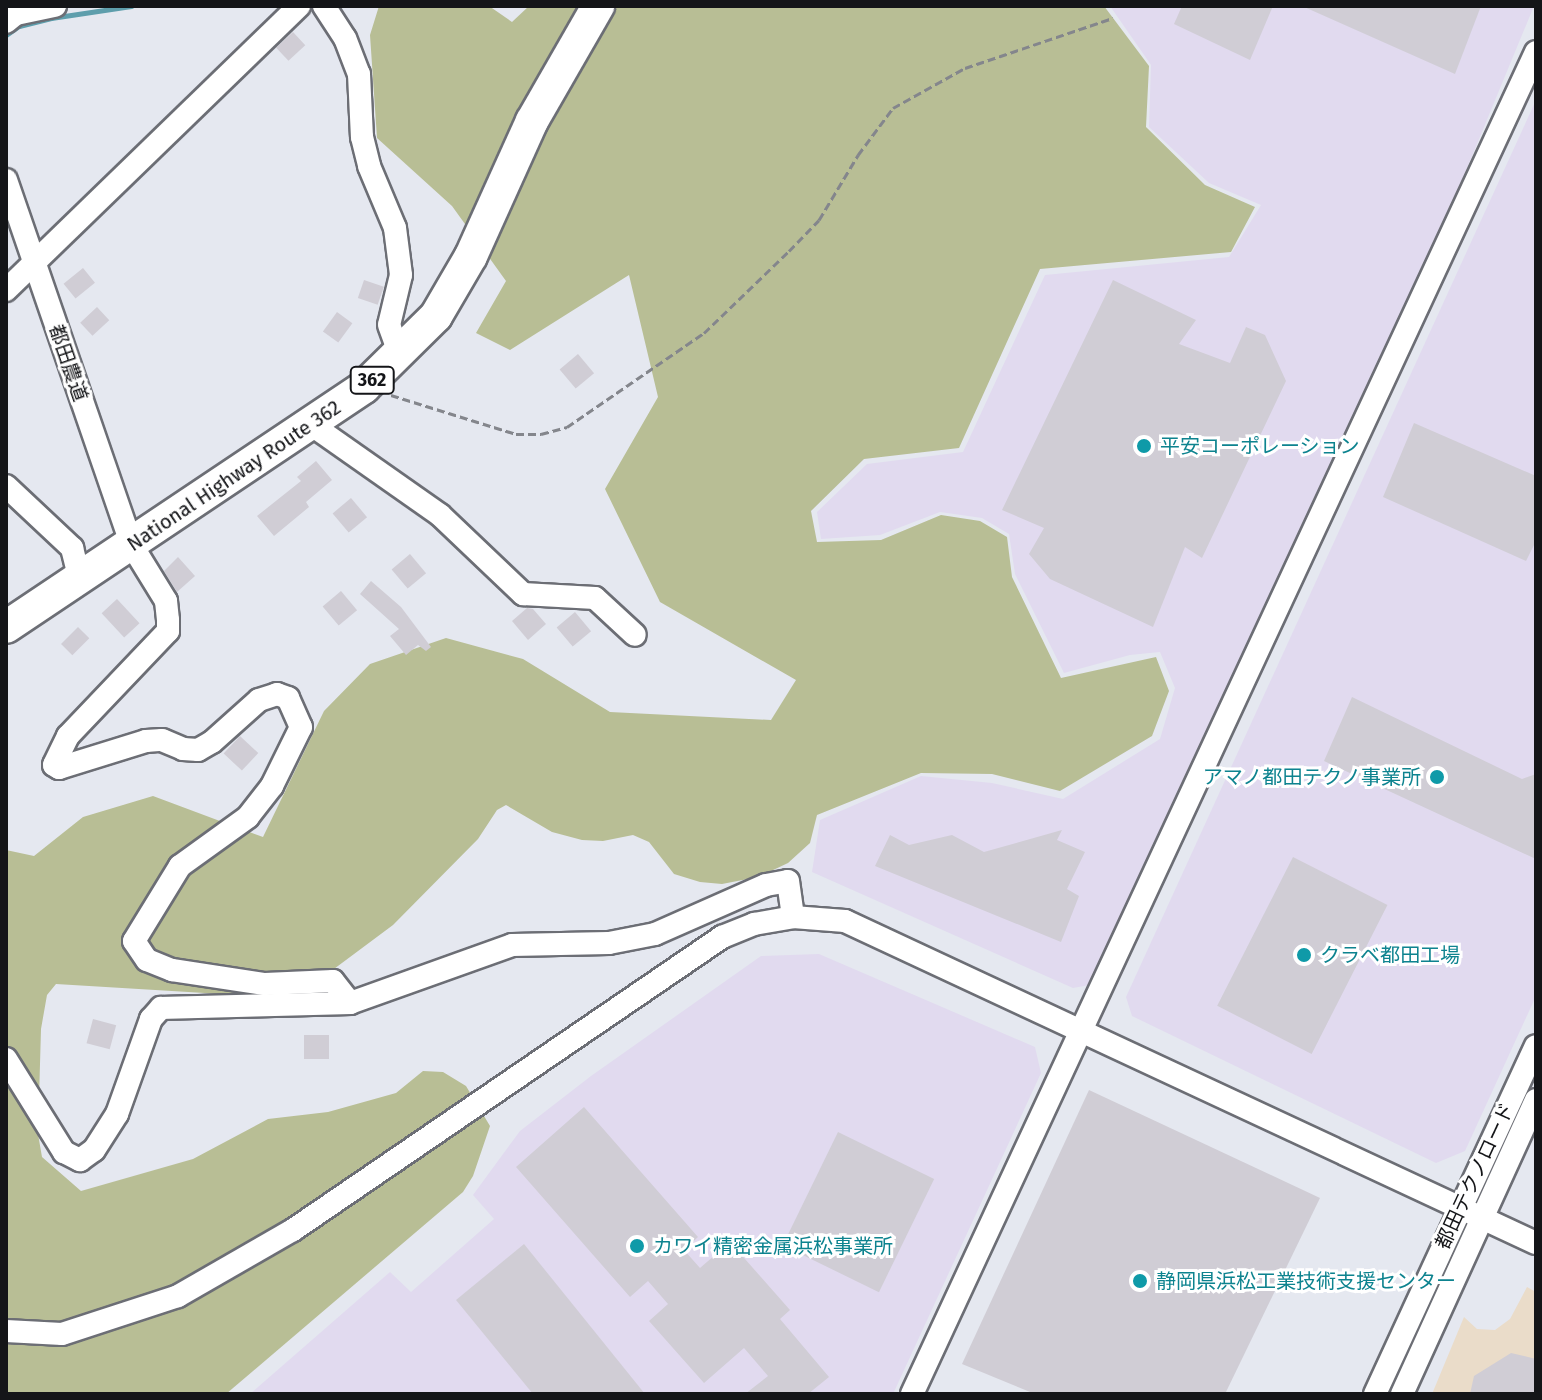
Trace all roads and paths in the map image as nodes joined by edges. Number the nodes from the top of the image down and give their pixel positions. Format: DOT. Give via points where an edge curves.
graph roads {
  1 [pos="55,6"];
  2 [pos="299,6"];
  3 [pos="324,6"];
  4 [pos="598,6"];
  5 [pos="1113,18"];
  6 [pos="6,22"];
  7 [pos="1536,52"];
  8 [pos="6,180"];
  9 [pos="33,261"];
  10 [pos="6,290"];
  11 [pos="399,353"];
  12 [pos="364,387"];
  13 [pos="312,425"];
  14 [pos="6,486"];
  15 [pos="131,544"];
  16 [pos="80,581"];
  17 [pos="6,627"];
  18 [pos="635,635"];
  19 [pos="793,917"];
  20 [pos="350,1003"];
  21 [pos="1081,1028"];
  22 [pos="1536,1046"];
  23 [pos="6,1059"];
  24 [pos="1536,1100"];
  25 [pos="1460,1208"];
  26 [pos="1482,1218"];
  27 [pos="1536,1243"];
  28 [pos="6,1331"];
  29 [pos="912,1394"];
  30 [pos="1375,1394"];
  31 [pos="1402,1394"];
  1 -- 6 [label="street" via="16,14"];
  2 -- 9 [label="street"];
  3 -- 11 [label="street" via="345,38 359,74 362,137 395,228 401,275 389,325"];
  4 -- 11 [label="highway, National Highway Route 362 / 362" via="532,121 471,256 436,316"];
  5 -- 12 [label="path" via="965,68 893,108 819,220 789,251 704,333 567,427 516,434"];
  7 -- 21 [label="street"];
  8 -- 9 [label="street, 都田農道"];
  9 -- 10 [label="street"];
  9 -- 15 [label="street, 都田農道"];
  11 -- 12 [label="highway, National Highway Route 362 / 362"];
  12 -- 13 [label="highway, National Highway Route 362 / 362"];
  13 -- 15 [label="highway, National Highway Route 362 / 362"];
  13 -- 18 [label="street" via="440,515 523,594 595,598"];
  14 -- 16 [label="street" via="72,548"];
  15 -- 16 [label="highway, National Highway Route 362 / 362"];
  15 -- 20 [label="street, 都田農道" via="166,601 168,631 68,736 54,765 59,768 146,741 198,750 259,700 277,694 288,698 301,727 260,804 174,875 141,926 134,941 137,948 147,960 183,972 265,984 333,981"];
  16 -- 17 [label="highway, National Highway Route 362 / 362"];
  19 -- 20 [label="street" via="788,881 766,885 655,934 609,943 512,945"];
  19 -- 21 [label="street" via="845,921"];
  19 -- 28 [label="street" via="722,937 293,1230 178,1296 62,1334"];
  20 -- 23 [label="street" via="161,1008 151,1019 117,1114 94,1150 80,1160 64,1152"];
  21 -- 25 [label="street"];
  21 -- 29 [label="street"];
  22 -- 25 [label="street, 都田テクノロード"];
  24 -- 26 [label="street, 都田テクノロード"];
  25 -- 26 [label="street"];
  25 -- 30 [label="street, 都田テクノロード"];
  26 -- 27 [label="street"];
  26 -- 31 [label="street, 都田テクノロード"];
}
